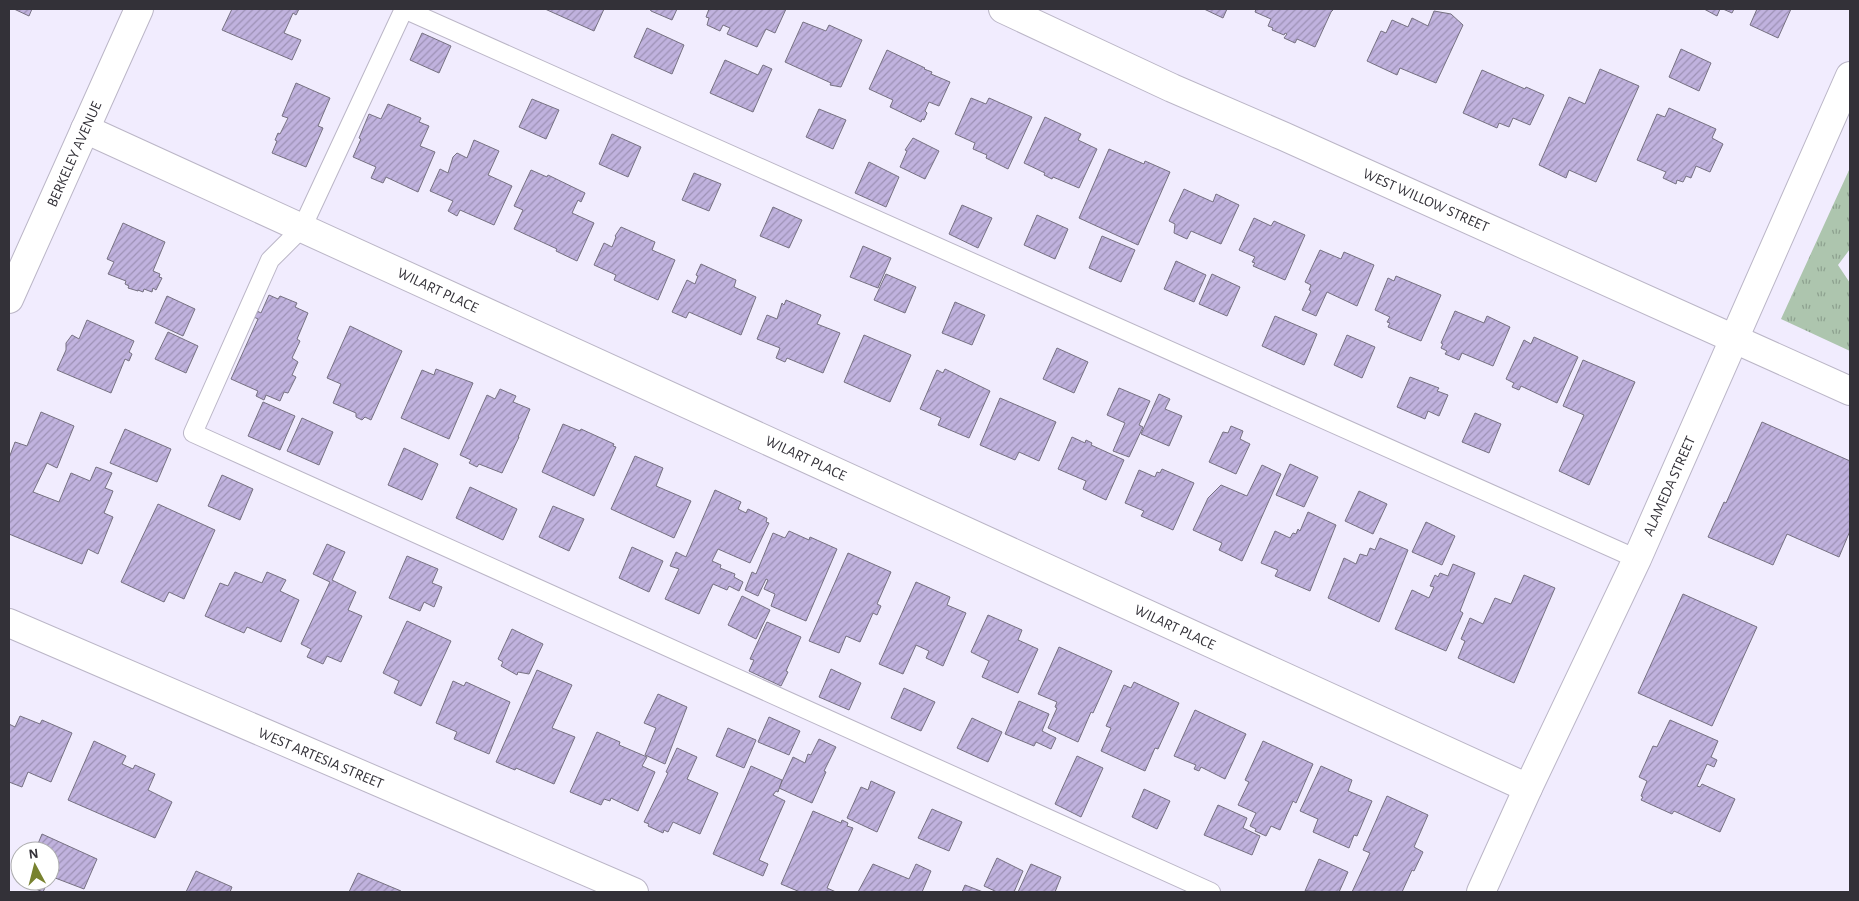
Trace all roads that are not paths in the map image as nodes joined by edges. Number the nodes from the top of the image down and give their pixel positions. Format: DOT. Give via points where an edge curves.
graph roads {
  1 [pos="139,9"];
  2 [pos="404,9"];
  3 [pos="1003,9"];
  4 [pos="1850,76"];
  5 [pos="85,130"];
  6 [pos="302,228"];
  7 [pos="9,299"];
  8 [pos="1733,338"];
  9 [pos="1850,391"];
  10 [pos="1637,559"];
  11 [pos="9,623"];
  12 [pos="1528,788"];
  13 [pos="634,892"];
  14 [pos="1211,892"];
  15 [pos="1481,892"];
  1 -- 5 [label="street, BERKELEY AVENUE"];
  2 -- 6 [label="lane"];
  2 -- 10 [label="lane"];
  3 -- 8 [label="street, WEST WILLOW STREET" via="1172,88"];
  4 -- 8 [label="street, ALAMEDA STREET"];
  5 -- 6 [label="street, WILART PLACE"];
  5 -- 7 [label="street, BERKELEY AVENUE"];
  6 -- 12 [label="street, WILART PLACE"];
  6 -- 14 [label="lane" via="270,260 193,433"];
  8 -- 9 [label="street, WEST WILLOW STREET"];
  8 -- 10 [label="street, ALAMEDA STREET"];
  10 -- 12 [label="street, ALAMEDA STREET"];
  11 -- 13 [label="street, WEST ARTESIA STREET"];
  12 -- 15 [label="street, ALAMEDA STREET"];
}
